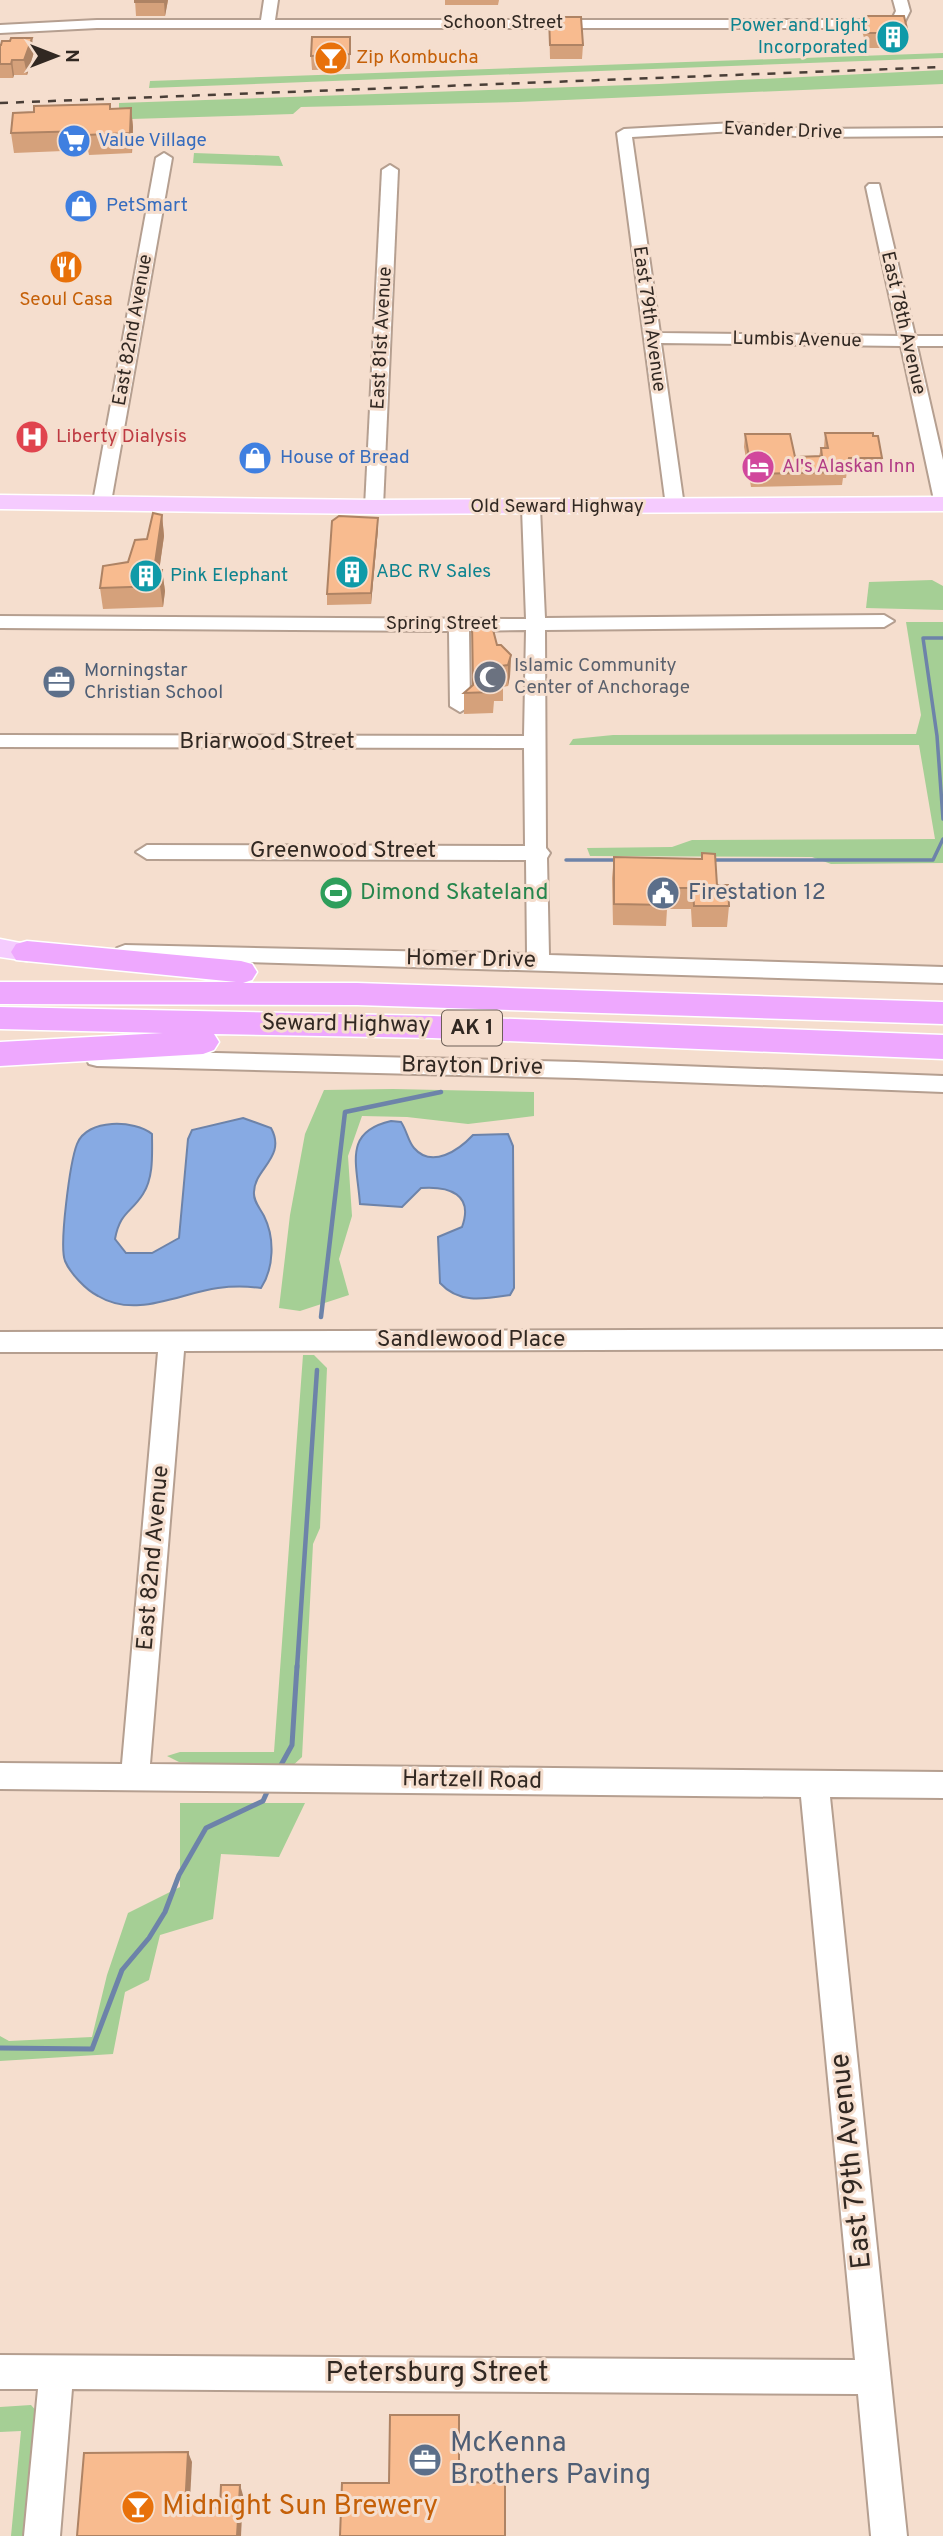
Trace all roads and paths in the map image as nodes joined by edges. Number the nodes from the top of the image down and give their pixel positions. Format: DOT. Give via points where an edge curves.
graph roads {
  1 [pos="271,0"];
  2 [pos="901,6"];
  3 [pos="251,7"];
  4 [pos="249,23"];
  5 [pos="267,23"];
  6 [pos="0,29"];
  7 [pos="943,132"];
  8 [pos="624,133"];
  9 [pos="164,158"];
  10 [pos="390,170"];
  11 [pos="874,187"];
  12 [pos="652,338"];
  13 [pos="908,341"];
  14 [pos="943,341"];
  15 [pos="0,502"];
  16 [pos="102,502"];
  17 [pos="943,502"];
  18 [pos="675,506"];
  19 [pos="171,507"];
  20 [pos="374,507"];
  21 [pos="531,508"];
  22 [pos="0,513"];
  23 [pos="884,621"];
  24 [pos="0,622"];
  25 [pos="536,623"];
  26 [pos="458,625"];
  27 [pos="460,706"];
  28 [pos="0,741"];
  29 [pos="534,742"];
  30 [pos="147,852"];
  31 [pos="539,853"];
  32 [pos="13,950"];
  33 [pos="538,961"];
  34 [pos="943,975"];
  35 [pos="0,993"];
  36 [pos="593,1000"];
  37 [pos="943,1013"];
  38 [pos="0,1018"];
  39 [pos="933,1047"];
  40 [pos="0,1057"];
  41 [pos="943,1084"];
  42 [pos="943,1339"];
  43 [pos="172,1340"];
  44 [pos="0,1342"];
  45 [pos="0,1776"];
  46 [pos="135,1777"];
  47 [pos="943,1785"];
  48 [pos="814,1786"];
  49 [pos="57,2371"];
  50 [pos="0,2372"];
  51 [pos="873,2377"];
  52 [pos="43,2536"];
  53 [pos="889,2536"];
  1 -- 5 [label="street"];
  2 -- 5 [label="street, Schoon Street" via="899,20 878,24 587,17"];
  3 -- 4 [label="street"];
  4 -- 5 [label="street, Schoon Street"];
  4 -- 6 [label="street, Schoon Street" via="98,18"];
  7 -- 8 [label="street, Evander Drive" via="808,133 734,127"];
  8 -- 12 [label="street, East 79th Avenue"];
  9 -- 16 [label="street, East 82nd Avenue"];
  10 -- 20 [label="street, East 81st Avenue"];
  11 -- 13 [label="street, East 78th Avenue"];
  12 -- 13 [label="street, Lumbis Avenue"];
  12 -- 18 [label="street, East 79th Avenue"];
  13 -- 14 [label="street, Lumbis Avenue"];
  13 -- 17 [label="street, East 78th Avenue"];
  15 -- 16 [label="main road, Old Seward Highway"];
  16 -- 19 [label="main road, Old Seward Highway" via="161,502"];
  16 -- 22 [label="main road" via="83,508"];
  17 -- 18 [label="main road, Old Seward Highway"];
  18 -- 21 [label="main road, Old Seward Highway"];
  19 -- 20 [label="main road, Old Seward Highway"];
  19 -- 22 [label="main road, Old Seward Highway" via="159,513"];
  20 -- 21 [label="main road, Old Seward Highway"];
  21 -- 25 [label="street"];
  23 -- 25 [label="street, Spring Street"];
  24 -- 26 [label="street, Spring Street"];
  25 -- 26 [label="street, Spring Street"];
  25 -- 29 [label="street"];
  26 -- 27 [label="street"];
  28 -- 29 [label="street, Briarwood Street"];
  29 -- 31 [label="street"];
  30 -- 31 [label="street, Greenwood Street"];
  31 -- 33 [label="street"];
  32 -- 33 [label="street, Homer Drive"];
  32 -- 36 [label="highway"];
  33 -- 34 [label="street, Homer Drive"];
  35 -- 36 [label="highway, Seward Highway / AK 1" via="304,993"];
  36 -- 37 [label="highway, Seward Highway / AK 1"];
  38 -- 39 [label="highway, Seward Highway / AK 1" via="432,1027"];
  39 -- 40 [label="highway" via="262,1041"];
  40 -- 41 [label="street, Brayton Drive" via="522,1068"];
  42 -- 43 [label="street, Sandlewood Place"];
  43 -- 44 [label="street, Sandlewood Place"];
  43 -- 46 [label="street, East 82nd Avenue"];
  45 -- 46 [label="street, Hartzell Road"];
  46 -- 48 [label="street, Hartzell Road"];
  47 -- 48 [label="street, Hartzell Road"];
  48 -- 51 [label="street, East 79th Avenue"];
  49 -- 50 [label="street, Petersburg Street"];
  49 -- 51 [label="street, Petersburg Street"];
  49 -- 52 [label="street"];
  51 -- 53 [label="street, East 79th Avenue"];
}
